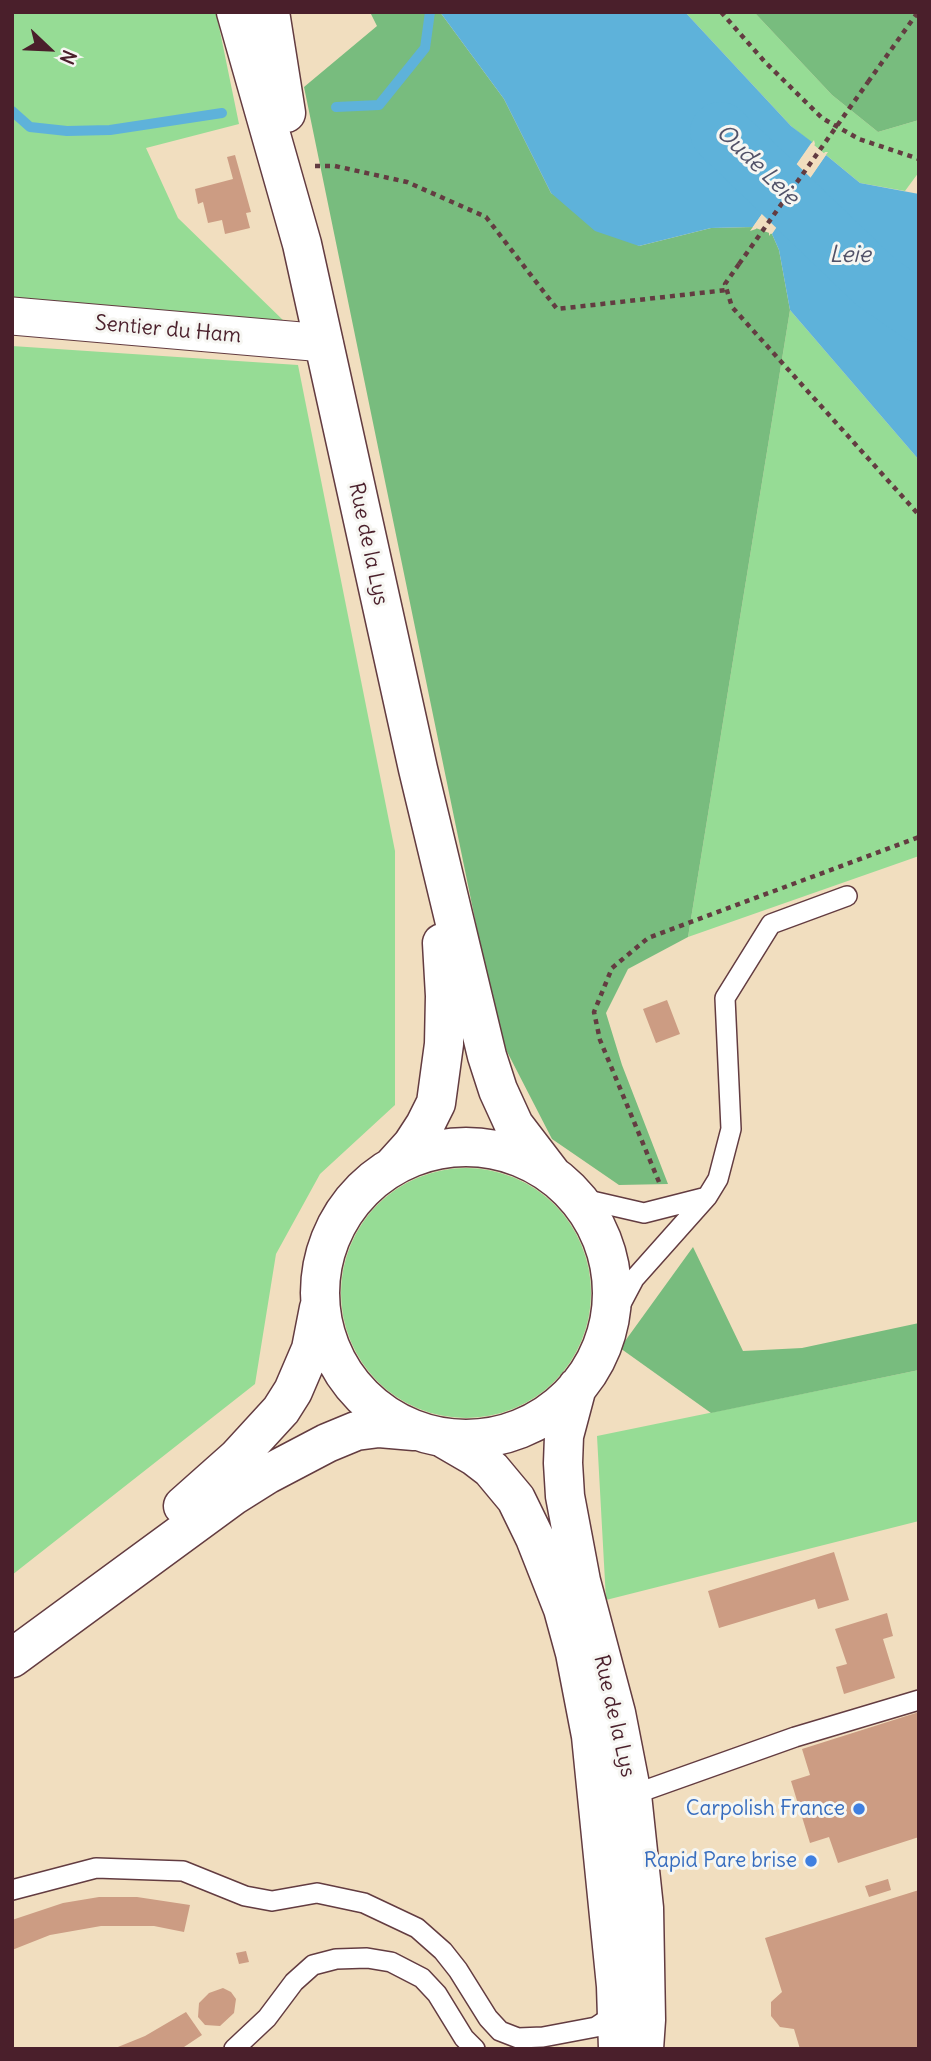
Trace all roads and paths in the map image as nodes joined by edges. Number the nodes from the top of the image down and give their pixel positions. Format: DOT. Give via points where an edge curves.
graph roads {
  1 [pos="236,12"];
  2 [pos="271,12"];
  3 [pos="721,12"];
  4 [pos="918,12"];
  5 [pos="919,159"];
  6 [pos="293,165"];
  7 [pos="302,244"];
  8 [pos="727,290"];
  9 [pos="12,316"];
  10 [pos="324,343"];
  11 [pos="919,514"];
  12 [pos="435,843"];
  13 [pos="847,896"];
  14 [pos="390,1169"];
  15 [pos="562,1183"];
  16 [pos="707,1197"];
  17 [pos="321,1299"];
  18 [pos="607,1330"];
  19 [pos="578,1387"];
  20 [pos="430,1434"];
  21 [pos="62,1620"];
  22 [pos="12,1658"];
  23 [pos="919,1700"];
  24 [pos="632,1795"];
  25 [pos="12,1890"];
  26 [pos="623,2041"];
  27 [pos="234,2049"];
  28 [pos="475,2049"];
  1 -- 7 [label="main road, Rue de la Lys"];
  2 -- 6 [label="main road, Rue de la Lys"];
  3 -- 5 [label="path" via="822,118 859,139"];
  4 -- 8 [label="path, bridge" via="725,284"];
  6 -- 7 [label="main road, Rue de la Lys"];
  6 -- 8 [label="path" via="335,166 407,182 486,218 557,309"];
  7 -- 10 [label="main road, Rue de la Lys"];
  8 -- 11 [label="path" via="732,307"];
  9 -- 10 [label="street, Sentier du Ham"];
  10 -- 12 [label="main road, Rue de la Lys"];
  12 -- 14 [label="main road, Rue de la Lys" via="444,996 440,1081 425,1125"];
  12 -- 15 [label="main road, Rue de la Lys" via="498,1090 514,1125"];
  13 -- 16 [label="lane" via="771,924 725,998 731,1129 718,1179"];
  14 -- 15 [label="main road" via="430,1152 474,1147 516,1155"];
  14 -- 17 [label="main road" via="356,1197 343,1215 325,1255"];
  15 -- 16 [label="lane" via="592,1201 644,1213"];
  15 -- 18 [label="main road, Rue de la Lys" via="596,1225 607,1255 612,1287"];
  16 -- 18 [label="lane" via="634,1279"];
  17 -- 20 [label="main road, Rue de la Lys" via="329,1342 349,1380 381,1411"];
  17 -- 21 [label="main road" via="311,1349 281,1410 237,1458"];
  18 -- 19 [label="main road, Rue de la Lys"];
  19 -- 20 [label="main road" via="545,1416 506,1434 473,1438"];
  19 -- 24 [label="main road, Rue de la Lys" via="564,1436 565,1496"];
  20 -- 21 [label="main road" via="379,1428 356,1431 300,1457 233,1496"];
  20 -- 26 [label="main road, Rue de la Lys" via="474,1456 516,1499 563,1609 591,1736"];
  21 -- 22 [label="main road"];
  23 -- 24 [label="lane" via="795,1737"];
  24 -- 26 [label="main road, Rue de la Lys" via="644,1908 646,1987"];
  25 -- 26 [label="lane" via="96,1868 171,1870 272,1901 317,1893 364,1902 417,1928 443,1951 500,2031 518,2038 543,2037 596,2027"];
  27 -- 28 [label="lane" via="313,1965 367,1958 391,1962 422,1978"];
}
